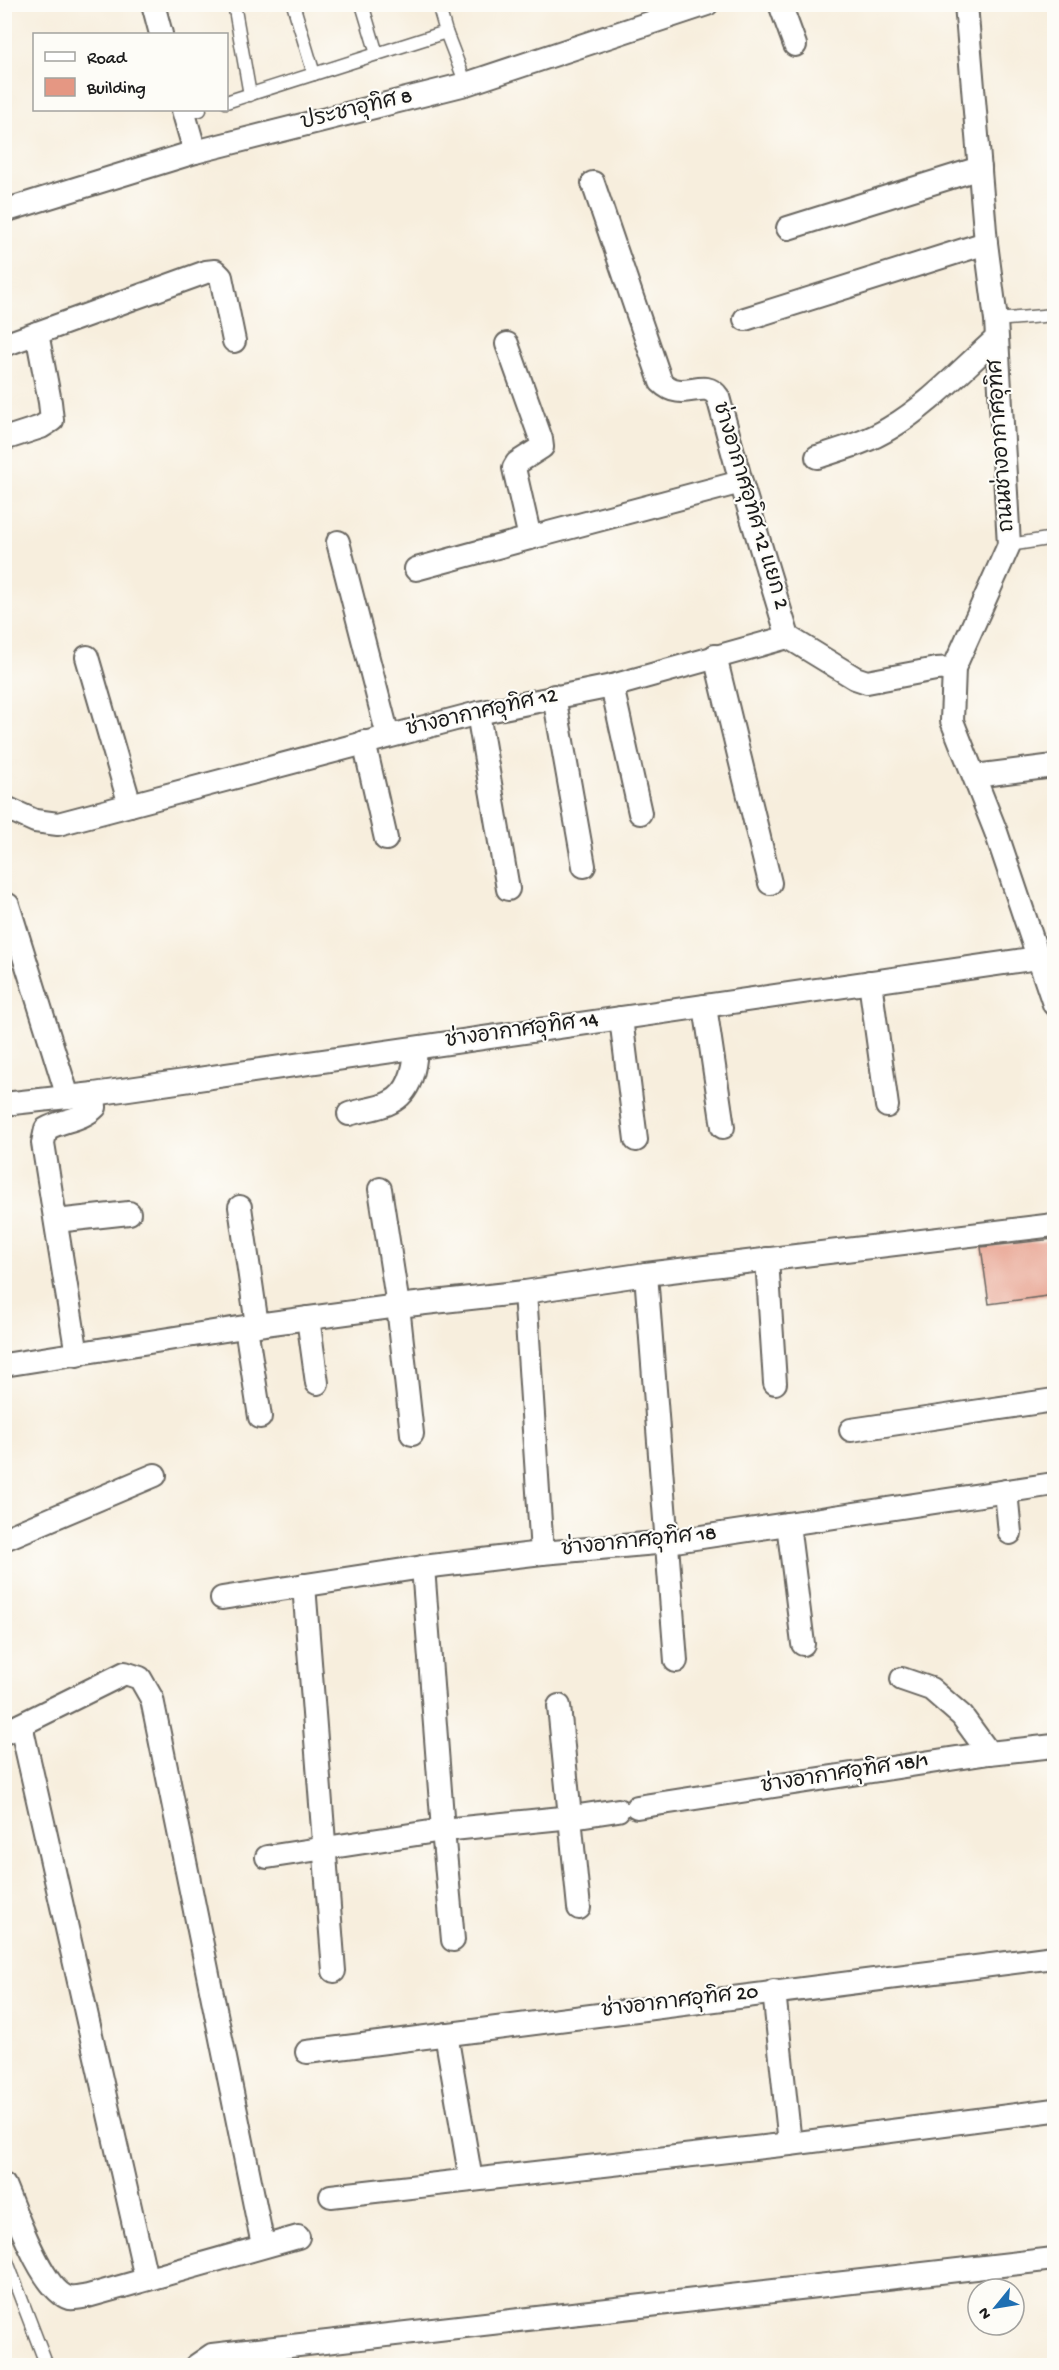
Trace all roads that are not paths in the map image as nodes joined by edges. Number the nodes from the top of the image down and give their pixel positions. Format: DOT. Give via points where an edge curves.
graph roads {
  1 [pos="153,4"];
  2 [pos="234,4"];
  3 [pos="293,4"];
  4 [pos="362,4"];
  5 [pos="438,4"];
  6 [pos="707,4"];
  7 [pos="780,4"];
  8 [pos="966,4"];
  9 [pos="446,32"];
  10 [pos="161,33"];
  11 [pos="795,45"];
  12 [pos="377,54"];
  13 [pos="314,74"];
  14 [pos="466,84"];
  15 [pos="250,95"];
  16 [pos="228,101"];
  17 [pos="189,111"];
  18 [pos="195,152"];
  19 [pos="980,168"];
  20 [pos="593,183"];
  21 [pos="4,211"];
  22 [pos="788,228"];
  23 [pos="986,243"];
  24 [pos="1054,315"];
  25 [pos="746,319"];
  26 [pos="996,330"];
  27 [pos="37,333"];
  28 [pos="234,341"];
  29 [pos="507,344"];
  30 [pos="4,345"];
  31 [pos="4,439"];
  32 [pos="817,457"];
  33 [pos="741,482"];
  34 [pos="530,538"];
  35 [pos="1054,538"];
  36 [pos="338,542"];
  37 [pos="1009,544"];
  38 [pos="416,568"];
  39 [pos="788,637"];
  40 [pos="715,656"];
  41 [pos="87,657"];
  42 [pos="954,668"];
  43 [pos="612,686"];
  44 [pos="554,696"];
  45 [pos="478,714"];
  46 [pos="388,736"];
  47 [pos="364,742"];
  48 [pos="1054,766"];
  49 [pos="975,776"];
  50 [pos="130,805"];
  51 [pos="4,807"];
  52 [pos="640,813"];
  53 [pos="386,838"];
  54 [pos="584,866"];
  55 [pos="770,883"];
  56 [pos="508,889"];
  57 [pos="8,905"];
  58 [pos="1046,969"];
  59 [pos="870,982"];
  60 [pos="1054,1004"];
  61 [pos="705,1006"];
  62 [pos="621,1018"];
  63 [pos="416,1048"];
  64 [pos="94,1094"];
  65 [pos="68,1097"];
  66 [pos="4,1104"];
  67 [pos="887,1106"];
  68 [pos="349,1114"];
  69 [pos="723,1127"];
  70 [pos="636,1140"];
  71 [pos="380,1189"];
  72 [pos="240,1207"];
  73 [pos="129,1213"];
  74 [pos="56,1221"];
  75 [pos="1054,1225"];
  76 [pos="767,1259"];
  77 [pos="645,1274"];
  78 [pos="525,1292"];
  79 [pos="398,1306"];
  80 [pos="308,1318"];
  81 [pos="252,1326"];
  82 [pos="77,1355"];
  83 [pos="4,1365"];
  84 [pos="317,1383"];
  85 [pos="775,1383"];
  86 [pos="1054,1400"];
  87 [pos="260,1417"];
  88 [pos="851,1430"];
  89 [pos="412,1434"];
  90 [pos="155,1475"];
  91 [pos="1054,1484"];
  92 [pos="1006,1491"];
  93 [pos="788,1524"];
  94 [pos="1010,1533"];
  95 [pos="4,1539"];
  96 [pos="668,1542"];
  97 [pos="542,1553"];
  98 [pos="423,1567"];
  99 [pos="304,1585"];
  100 [pos="222,1598"];
  101 [pos="803,1644"];
  102 [pos="676,1661"];
  103 [pos="902,1678"];
  104 [pos="559,1706"];
  105 [pos="13,1729"];
  106 [pos="1054,1746"];
  107 [pos="989,1753"];
  108 [pos="572,1817"];
  109 [pos="443,1830"];
  110 [pos="325,1848"];
  111 [pos="267,1857"];
  112 [pos="579,1908"];
  113 [pos="453,1940"];
  114 [pos="1054,1956"];
  115 [pos="334,1971"];
  116 [pos="774,1991"];
  117 [pos="446,2034"];
  118 [pos="306,2052"];
  119 [pos="1054,2110"];
  120 [pos="790,2144"];
  121 [pos="471,2180"];
  122 [pos="4,2185"];
  123 [pos="331,2196"];
  124 [pos="298,2237"];
  125 [pos="263,2245"];
  126 [pos="4,2254"];
  127 [pos="1054,2259"];
  128 [pos="146,2278"];
  129 [pos="47,2366"];
  130 [pos="196,2366"];
  1 -- 10 [label="street"];
  2 -- 15 [label="lane"];
  3 -- 13 [label="lane"];
  4 -- 12 [label="lane"];
  5 -- 9 [label="lane"];
  6 -- 14 [label="street, ประชาอุทิศ 8"];
  7 -- 11 [label="street"];
  8 -- 19 [label="street, ถนนช่างอากาศอุทิศ"];
  9 -- 12 [label="lane"];
  9 -- 14 [label="lane"];
  12 -- 13 [label="lane"];
  13 -- 15 [label="lane"];
  14 -- 18 [label="street, ประชาอุทิศ 8"];
  15 -- 16 [label="lane"];
  17 -- 18 [label="street"];
  18 -- 21 [label="street, ประชาอุทิศ 8"];
  19 -- 22 [label="street"];
  19 -- 23 [label="street, ถนนช่างอากาศอุทิศ"];
  20 -- 33 [label="street, ช่างอากาศอุทิศ 12 แยก 2" via="661,382 668,390 679,393 707,388 714,391"];
  23 -- 25 [label="street"];
  23 -- 26 [label="street, ถนนช่างอากาศอุทิศ"];
  24 -- 26 [label="lane"];
  26 -- 32 [label="street" via="916,411 867,441"];
  26 -- 37 [label="street, ถนนช่างอากาศอุทิศ"];
  27 -- 28 [label="street" via="215,271 221,277"];
  27 -- 30 [label="street"];
  27 -- 31 [label="street" via="52,420"];
  29 -- 34 [label="street" via="542,447 514,468"];
  33 -- 34 [label="street"];
  33 -- 39 [label="street, ช่างอากาศอุทิศ 12 แยก 2"];
  34 -- 38 [label="street"];
  35 -- 37 [label="lane"];
  36 -- 46 [label="street"];
  37 -- 42 [label="street, ถนนช่างอากาศอุทิศ"];
  39 -- 40 [label="street, ช่างอากาศอุทิศ 12"];
  39 -- 42 [label="street" via="867,682"];
  40 -- 43 [label="street, ช่างอากาศอุทิศ 12"];
  40 -- 55 [label="street"];
  41 -- 50 [label="street"];
  42 -- 49 [label="street, ถนนช่างอากาศอุทิศ" via="952,721"];
  43 -- 44 [label="street, ช่างอากาศอุทิศ 12"];
  43 -- 52 [label="street"];
  44 -- 45 [label="street, ช่างอากาศอุทิศ 12"];
  44 -- 54 [label="street"];
  45 -- 46 [label="street, ช่างอากาศอุทิศ 12"];
  45 -- 56 [label="street"];
  46 -- 47 [label="street, ช่างอากาศอุทิศ 12"];
  47 -- 50 [label="street, ช่างอากาศอุทิศ 12"];
  47 -- 53 [label="street"];
  48 -- 49 [label="street"];
  49 -- 58 [label="street, ถนนช่างอากาศอุทิศ"];
  50 -- 51 [label="street, ช่างอากาศอุทิศ 12" via="58,824 35,821"];
  57 -- 65 [label="street"];
  58 -- 59 [label="street, ช่างอากาศอุทิศ 14"];
  58 -- 60 [label="street, ถนนช่างอากาศอุทิศ"];
  59 -- 61 [label="street, ช่างอากาศอุทิศ 14"];
  59 -- 67 [label="street"];
  61 -- 62 [label="street, ช่างอากาศอุทิศ 14"];
  61 -- 69 [label="street"];
  62 -- 63 [label="street, ช่างอากาศอุทิศ 14"];
  62 -- 70 [label="street"];
  63 -- 64 [label="street, ช่างอากาศอุทิศ 14"];
  63 -- 68 [label="street" via="415,1066 407,1087 399,1095 391,1102"];
  64 -- 65 [label="street, ช่างอากาศอุทิศ 14"];
  64 -- 74 [label="street" via="95,1107 87,1115 46,1129 43,1143"];
  65 -- 66 [label="street, ช่างอากาศอุทิศ 14"];
  71 -- 79 [label="street"];
  72 -- 81 [label="street"];
  73 -- 74 [label="street"];
  74 -- 82 [label="street"];
  75 -- 76 [label="street"];
  76 -- 77 [label="street"];
  76 -- 85 [label="street"];
  77 -- 78 [label="street"];
  77 -- 96 [label="street"];
  78 -- 79 [label="street"];
  78 -- 97 [label="street"];
  79 -- 80 [label="street"];
  79 -- 89 [label="street"];
  80 -- 81 [label="street"];
  80 -- 84 [label="street"];
  81 -- 82 [label="street"];
  81 -- 87 [label="street"];
  82 -- 83 [label="street"];
  86 -- 88 [label="street"];
  90 -- 95 [label="street"];
  91 -- 92 [label="street, ช่างอากาศอุทิศ 18"];
  92 -- 93 [label="street, ช่างอากาศอุทิศ 18"];
  92 -- 94 [label="street"];
  93 -- 96 [label="street, ช่างอากาศอุทิศ 18"];
  93 -- 101 [label="street"];
  96 -- 97 [label="street, ช่างอากาศอุทิศ 18"];
  96 -- 102 [label="street"];
  97 -- 98 [label="street, ช่างอากาศอุทิศ 18"];
  98 -- 99 [label="street, ช่างอากาศอุทิศ 18"];
  98 -- 109 [label="street"];
  99 -- 100 [label="street, ช่างอากาศอุทิศ 18"];
  99 -- 110 [label="street"];
  103 -- 107 [label="street" via="931,1689 962,1716"];
  104 -- 108 [label="street"];
  105 -- 125 [label="street" via="125,1673 140,1678 152,1699"];
  105 -- 128 [label="street"];
  106 -- 107 [label="street, ช่างอากาศอุทิศ 18/1"];
  107 -- 108 [label="street, ช่างอากาศอุทิศ 18/1"];
  108 -- 109 [label="street, ช่างอากาศอุทิศ 18/1"];
  108 -- 112 [label="street"];
  109 -- 110 [label="street, ช่างอากาศอุทิศ 18/1"];
  109 -- 113 [label="street"];
  110 -- 111 [label="street, ช่างอากาศอุทิศ 18/1"];
  110 -- 115 [label="street"];
  114 -- 116 [label="street, ช่างอากาศอุทิศ 20"];
  116 -- 117 [label="street, ช่างอากาศอุทิศ 20"];
  116 -- 120 [label="street"];
  117 -- 118 [label="street, ช่างอากาศอุทิศ 20"];
  117 -- 121 [label="street"];
  119 -- 120 [label="street"];
  120 -- 121 [label="street"];
  121 -- 123 [label="street"];
  122 -- 128 [label="street" via="37,2262 54,2289 69,2298 88,2296"];
  124 -- 125 [label="street"];
  125 -- 128 [label="street"];
  126 -- 129 [label="lane"];
  127 -- 130 [label="street" via="212,2355"];
}
